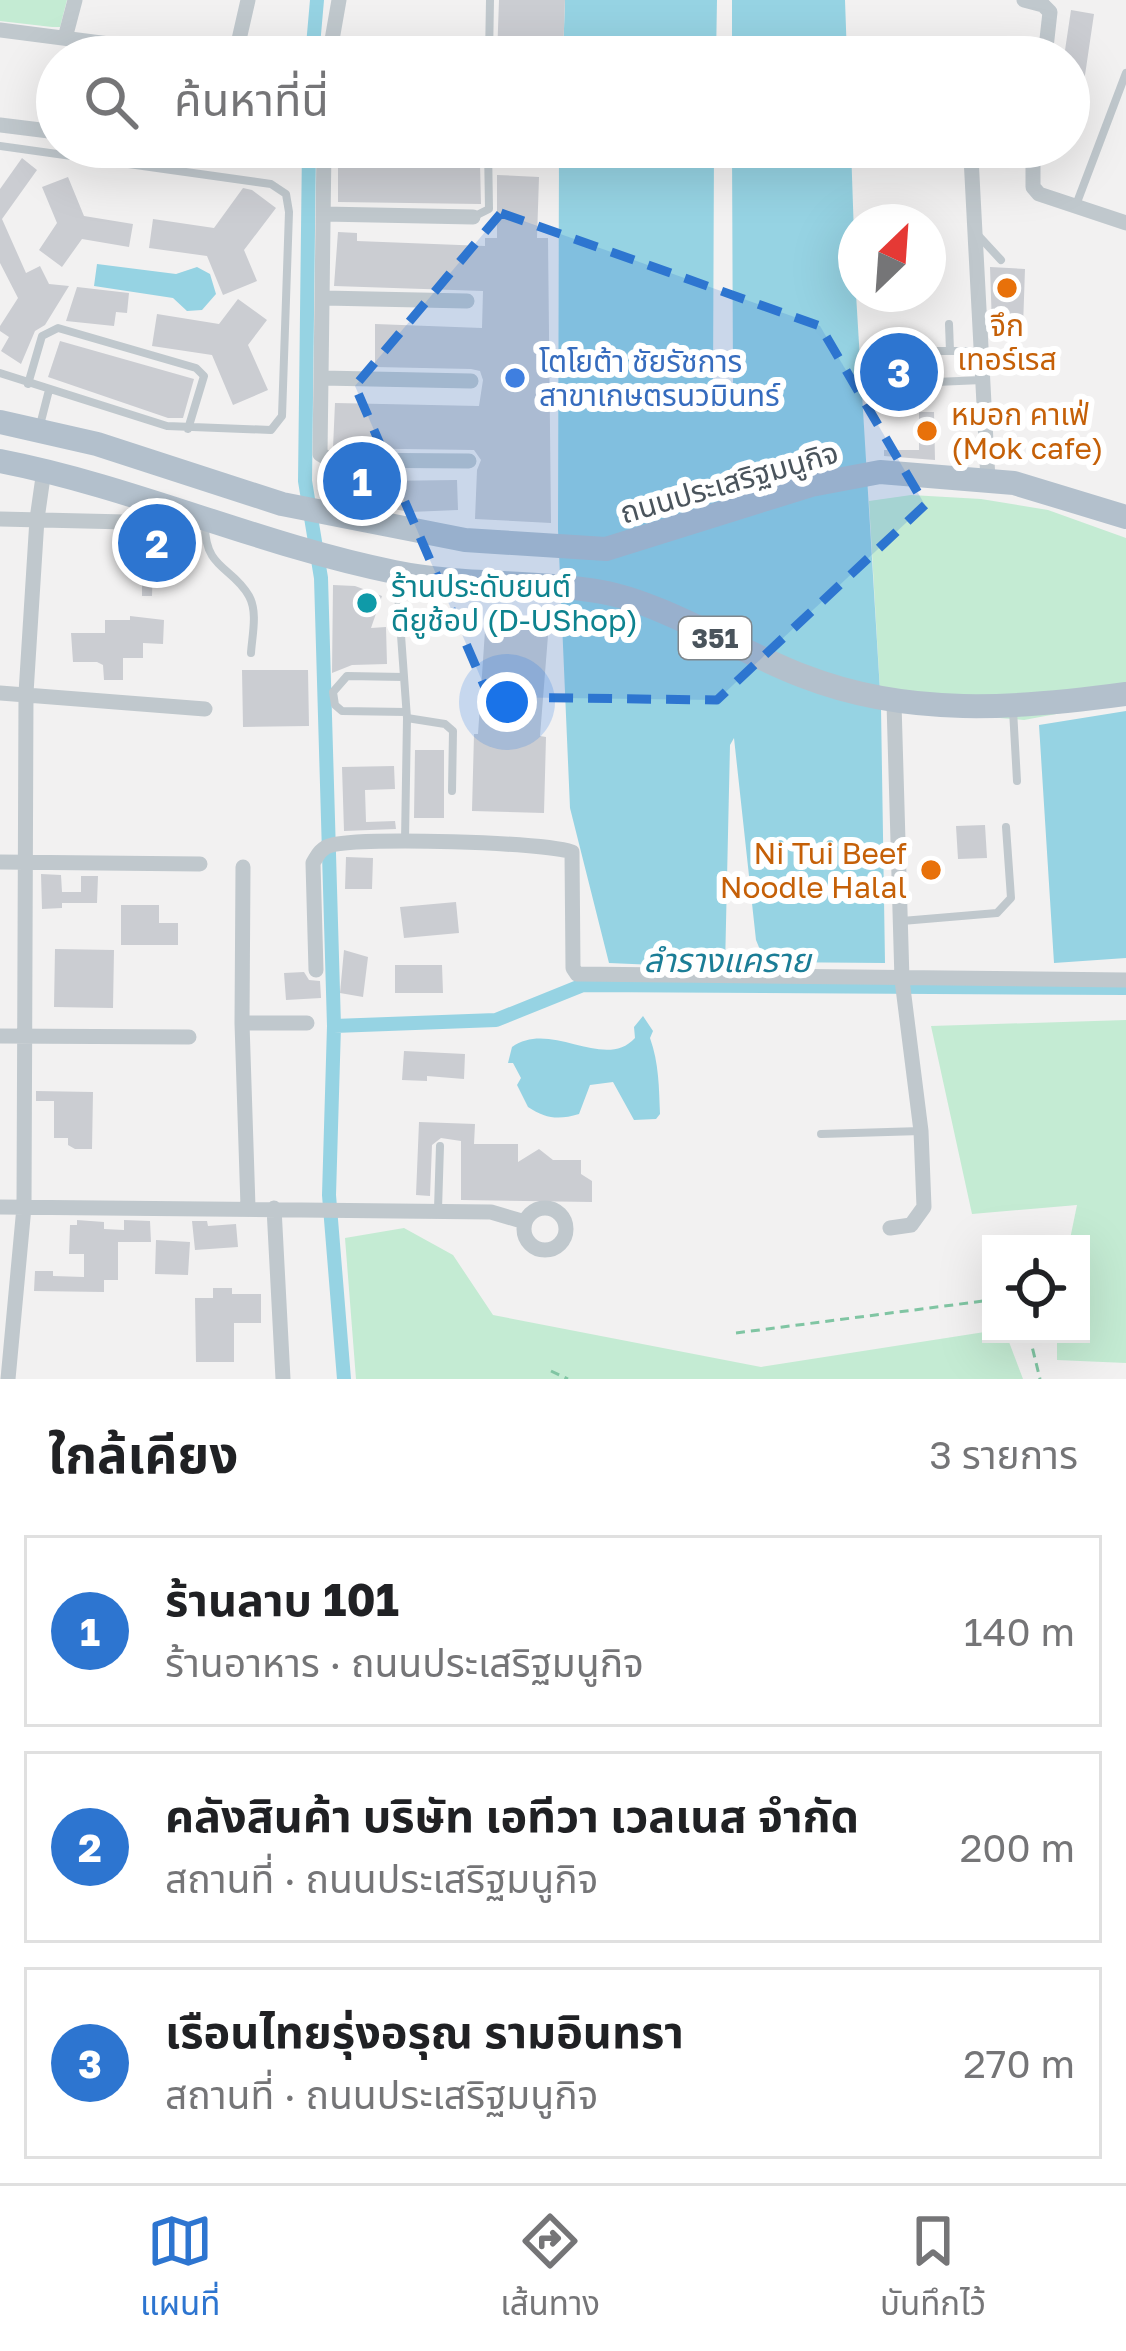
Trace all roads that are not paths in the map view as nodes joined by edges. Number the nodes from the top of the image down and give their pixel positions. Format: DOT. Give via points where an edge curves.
graph roads {
  1 [pos="75,0"];
  2 [pos="248,0"];
  3 [pos="339,0"];
  4 [pos="490,0"];
  5 [pos="1024,0"];
  6 [pos="1050,4"];
  7 [pos="0,30"];
  8 [pos="49,36"];
  9 [pos="66,36"];
  10 [pos="240,36"];
  11 [pos="333,36"];
  12 [pos="489,36"];
  13 [pos="1048,36"];
  14 [pos="1126,73"];
  15 [pos="0,125"];
  16 [pos="36,129"];
  17 [pos="0,146"];
  18 [pos="36,151"];
  19 [pos="157,168"];
  20 [pos="324,168"];
  21 [pos="488,168"];
  22 [pos="972,168"];
  23 [pos="1033,168"];
  24 [pos="1076,207"];
  25 [pos="324,214"];
  26 [pos="472,217"];
  27 [pos="1126,224"];
  28 [pos="975,232"];
  29 [pos="1001,260"];
  30 [pos="323,298"];
  31 [pos="467,302"];
  32 [pos="950,323"];
  33 [pos="931,351"];
  34 [pos="950,351"];
  35 [pos="980,351"];
  36 [pos="4,375"];
  37 [pos="322,378"];
  38 [pos="982,380"];
  39 [pos="471,381"];
  40 [pos="936,382"];
  41 [pos="28,384"];
  42 [pos="0,387"];
  43 [pos="50,390"];
  44 [pos="0,422"];
  45 [pos="38,430"];
  46 [pos="188,430"];
  47 [pos="0,461"];
  48 [pos="469,461"];
  49 [pos="44,470"];
  50 [pos="988,480"];
  51 [pos="307,512"];
  52 [pos="1126,517"];
  53 [pos="0,519"];
  54 [pos="37,519"];
  55 [pos="205,519"];
  56 [pos="126,522"];
  57 [pos="397,573"];
  58 [pos="465,581"];
  59 [pos="251,653"];
  60 [pos="404,677"];
  61 [pos="0,693"];
  62 [pos="26,693"];
  63 [pos="1126,694"];
  64 [pos="890,701"];
  65 [pos="1023,707"];
  66 [pos="206,709"];
  67 [pos="407,715"];
  68 [pos="1017,781"];
  69 [pos="452,790"];
  70 [pos="1006,827"];
  71 [pos="405,843"];
  72 [pos="0,862"];
  73 [pos="24,862"];
  74 [pos="200,864"];
  75 [pos="243,867"];
  76 [pos="900,921"];
  77 [pos="316,970"];
  78 [pos="1126,980"];
  79 [pos="902,987"];
  80 [pos="242,1023"];
  81 [pos="307,1023"];
  82 [pos="0,1036"];
  83 [pos="26,1037"];
  84 [pos="189,1037"];
  85 [pos="920,1131"];
  86 [pos="821,1134"];
  87 [pos="440,1146"];
  88 [pos="0,1207"];
  89 [pos="24,1208"];
  90 [pos="248,1208"];
  91 [pos="274,1208"];
  92 [pos="438,1210"];
  93 [pos="525,1222"];
  94 [pos="890,1228"];
  95 [pos="8,1379"];
  96 [pos="283,1379"];
  1 -- 9 [label="street"];
  2 -- 10 [label="street"];
  3 -- 11 [label="street"];
  4 -- 12 [label="lane"];
  5 -- 6 [label="street"];
  6 -- 13 [label="street"];
  7 -- 8 [label="street"];
  14 -- 24 [label="lane"];
  15 -- 16 [label="street"];
  17 -- 18 [label="lane"];
  19 -- 46 [label="lane" via="271,184 286,194 290,212 280,420 271,430"];
  20 -- 25 [label="street"];
  21 -- 26 [label="lane" via="489,209"];
  22 -- 28 [label="street"];
  23 -- 24 [label="street" via="1040,194"];
  24 -- 27 [label="street"];
  25 -- 26 [label="street"];
  25 -- 30 [label="street"];
  28 -- 29 [label="lane"];
  28 -- 35 [label="street"];
  30 -- 31 [label="street"];
  30 -- 37 [label="street"];
  32 -- 34 [label="lane"];
  33 -- 34 [label="lane"];
  34 -- 35 [label="lane"];
  35 -- 38 [label="street"];
  36 -- 41 [label="lane"];
  36 -- 42 [label="lane"];
  37 -- 39 [label="street"];
  37 -- 48 [label="street" via="323,459"];
  38 -- 40 [label="lane"];
  38 -- 50 [label="street"];
  41 -- 43 [label="lane"];
  41 -- 46 [label="lane" via="42,336 58,328 196,368 203,388"];
  43 -- 45 [label="lane"];
  43 -- 46 [label="lane"];
  44 -- 45 [label="main road, ถนนประเสริฐมนูกิจ"];
  45 -- 51 [label="main road, ถนนประเสริฐมนูกิจ"];
  47 -- 49 [label="main road, 351"];
  49 -- 54 [label="street"];
  49 -- 55 [label="main road, 351"];
  50 -- 51 [label="main road, ถนนประเสริฐมนูกิจ" via="880,472 811,485 606,549 465,541"];
  50 -- 52 [label="main road, ถนนประเสริฐมนูกิจ"];
  51 -- 58 [label="main road" via="483,557 484,570"];
  53 -- 54 [label="street"];
  54 -- 56 [label="street"];
  54 -- 62 [label="street"];
  55 -- 57 [label="main road, 351"];
  55 -- 59 [label="lane" via="212,558 249,596"];
  57 -- 58 [label="main road, 351"];
  57 -- 60 [label="lane"];
  58 -- 64 [label="main road, 351" via="605,592 808,678"];
  60 -- 67 [label="lane"];
  60 -- 67 [label="lane" via="346,676 333,692 342,711"];
  61 -- 62 [label="street"];
  62 -- 66 [label="street"];
  62 -- 73 [label="street"];
  63 -- 65 [label="main road, 351"];
  64 -- 65 [label="main road, 351"];
  64 -- 76 [label="street"];
  65 -- 68 [label="lane"];
  67 -- 69 [label="lane" via="453,731"];
  67 -- 71 [label="lane"];
  70 -- 76 [label="lane" via="1005,908"];
  71 -- 77 [label="street" via="327,846 313,863"];
  71 -- 79 [label="street" via="572,852 577,974"];
  72 -- 73 [label="street"];
  73 -- 74 [label="street"];
  73 -- 83 [label="street"];
  75 -- 80 [label="street"];
  76 -- 79 [label="street"];
  78 -- 79 [label="street"];
  79 -- 85 [label="street"];
  80 -- 81 [label="street"];
  80 -- 90 [label="street"];
  82 -- 83 [label="street"];
  83 -- 84 [label="street"];
  83 -- 89 [label="street"];
  85 -- 86 [label="lane"];
  85 -- 94 [label="street" via="924,1207 911,1225"];
  87 -- 92 [label="lane"];
  88 -- 89 [label="street"];
  89 -- 90 [label="street"];
  89 -- 95 [label="street"];
  90 -- 91 [label="street"];
  91 -- 92 [label="street"];
  91 -- 96 [label="street"];
  92 -- 93 [label="street" via="491,1211"];
}
